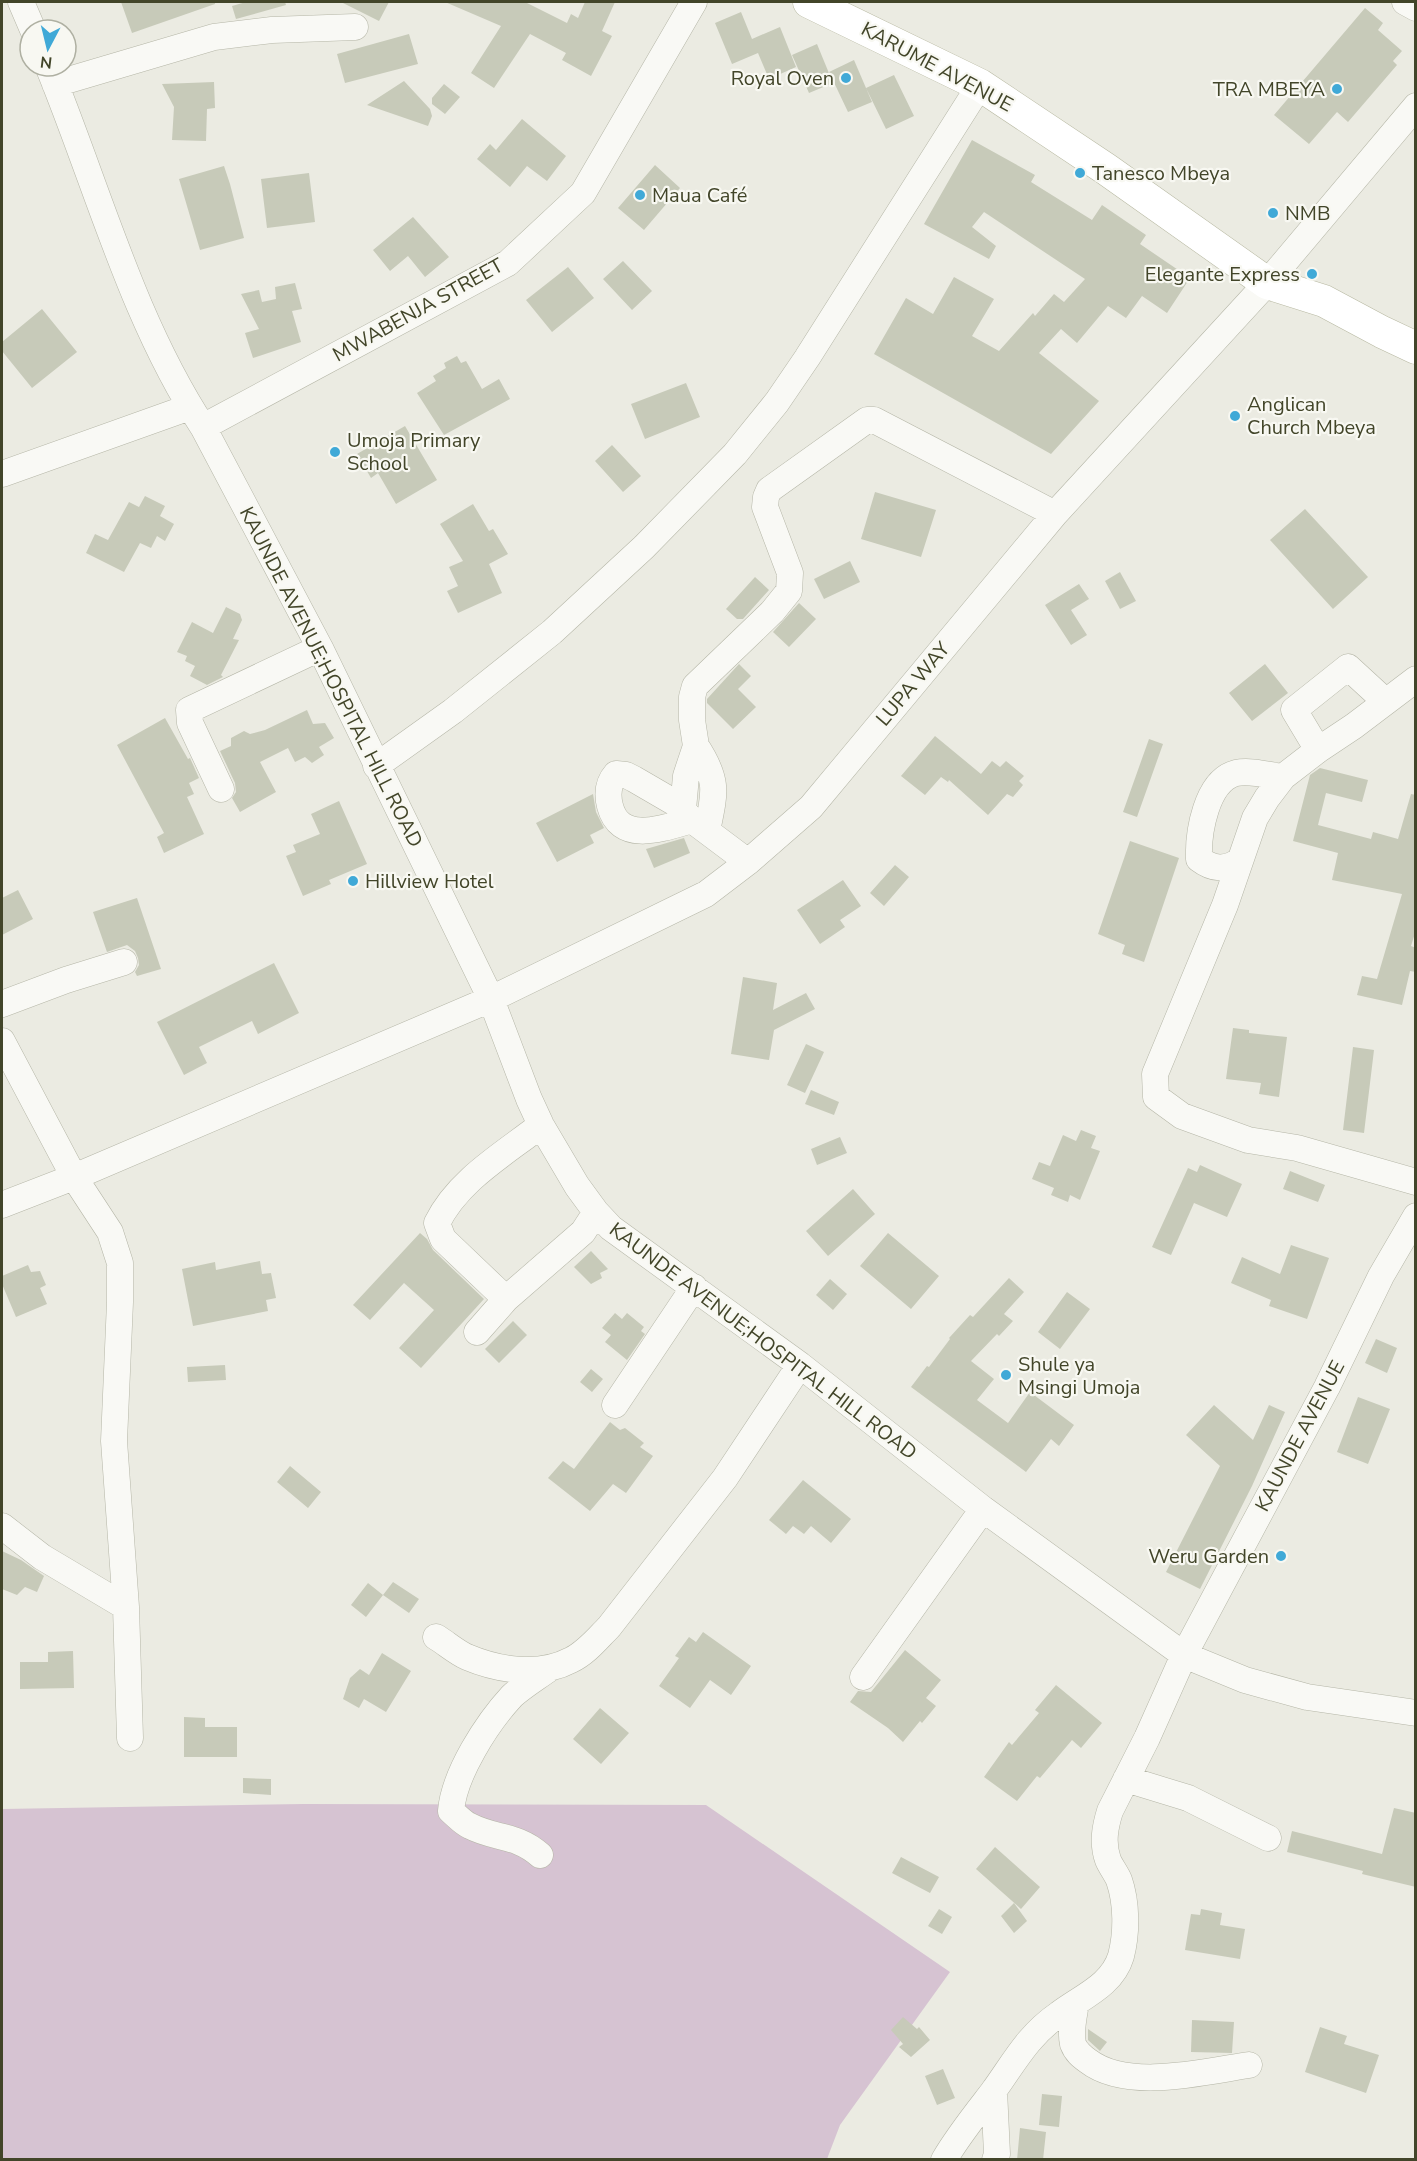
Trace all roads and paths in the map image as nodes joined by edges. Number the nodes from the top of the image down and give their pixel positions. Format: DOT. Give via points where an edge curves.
graph roads {
  1 [pos="21,2"];
  2 [pos="694,2"];
  3 [pos="809,2"];
  4 [pos="1405,2"];
  5 [pos="1416,8"];
  6 [pos="28,18"];
  7 [pos="355,27"];
  8 [pos="78,69"];
  9 [pos="52,78"];
  10 [pos="980,85"];
  11 [pos="1416,105"];
  12 [pos="1267,283"];
  13 [pos="1416,348"];
  14 [pos="196,417"];
  15 [pos="2,474"];
  16 [pos="1055,514"];
  17 [pos="320,648"];
  18 [pos="1416,679"];
  19 [pos="1385,701"];
  20 [pos="1318,750"];
  21 [pos="376,766"];
  22 [pos="1283,777"];
  23 [pos="221,789"];
  24 [pos="1240,860"];
  25 [pos="748,862"];
  26 [pos="124,962"];
  27 [pos="491,999"];
  28 [pos="2,1004"];
  29 [pos="2,1041"];
  30 [pos="541,1125"];
  31 [pos="74,1176"];
  32 [pos="1416,1182"];
  33 [pos="2,1205"];
  34 [pos="596,1212"];
  35 [pos="1416,1216"];
  36 [pos="694,1287"];
  37 [pos="506,1299"];
  38 [pos="477,1332"];
  39 [pos="800,1365"];
  40 [pos="615,1406"];
  41 [pos="983,1509"];
  42 [pos="2,1526"];
  43 [pos="126,1607"];
  44 [pos="436,1636"];
  45 [pos="1184,1655"];
  46 [pos="553,1666"];
  47 [pos="863,1677"];
  48 [pos="1416,1713"];
  49 [pos="130,1738"];
  50 [pos="1126,1779"];
  51 [pos="1268,1838"];
  52 [pos="540,1855"];
  53 [pos="1076,2003"];
  54 [pos="1249,2065"];
  55 [pos="994,2090"];
  56 [pos="944,2160"];
  57 [pos="995,2160"];
  1 -- 6 [label="street"];
  2 -- 14 [label="street, MWABENJA STREET" via="583,193 508,262"];
  3 -- 10 [label="main road, KARUME AVENUE"];
  4 -- 5 [label="street"];
  7 -- 8 [label="street" via="272,30 214,38"];
  9 -- 14 [label="street, KAUNDE AVENUE;HOSPITAL HILL ROAD" via="139,306"];
  10 -- 12 [label="main road, KARUME AVENUE"];
  10 -- 21 [label="street" via="807,358 735,454 644,547 552,632"];
  11 -- 12 [label="street, LUPA WAY"];
  12 -- 13 [label="main road, KARUME AVENUE" via="1324,301"];
  12 -- 16 [label="street, LUPA WAY"];
  14 -- 15 [label="street, MWABENJA STREET"];
  14 -- 17 [label="street, KAUNDE AVENUE;HOSPITAL HILL ROAD"];
  16 -- 25 [label="street, LUPA WAY" via="811,807"];
  16 -- 25 [label="street" via="883,424 867,420 769,490 765,507 790,573 789,591 695,686 692,697 696,746 686,776 694,820"];
  17 -- 21 [label="street, KAUNDE AVENUE;HOSPITAL HILL ROAD"];
  17 -- 23 [label="street" via="189,710 190,723"];
  18 -- 19 [label="street"];
  19 -- 20 [label="street"];
  19 -- 20 [label="street" via="1348,667 1294,710"];
  20 -- 22 [label="street"];
  21 -- 27 [label="street, KAUNDE AVENUE;HOSPITAL HILL ROAD"];
  22 -- 24 [label="street" via="1255,818"];
  22 -- 24 [label="street" via="1237,773 1224,778 1216,788 1205,812 1199,859 1222,868"];
  24 -- 32 [label="street" via="1155,1074 1156,1097 1182,1116 1248,1140 1297,1148"];
  25 -- 27 [label="street, LUPA WAY" via="706,894"];
  26 -- 28 [label="street"];
  27 -- 30 [label="street, KAUNDE AVENUE;HOSPITAL HILL ROAD"];
  27 -- 31 [label="street, LUPA WAY"];
  29 -- 31 [label="street"];
  30 -- 34 [label="street, KAUNDE AVENUE;HOSPITAL HILL ROAD"];
  30 -- 37 [label="street" via="475,1175 446,1204 437,1223 443,1239"];
  31 -- 33 [label="street, LUPA WAY"];
  31 -- 43 [label="street" via="110,1232 120,1263 114,1441"];
  34 -- 36 [label="street, KAUNDE AVENUE;HOSPITAL HILL ROAD" via="611,1228"];
  34 -- 37 [label="street" via="583,1232"];
  35 -- 45 [label="street, KAUNDE AVENUE"];
  36 -- 39 [label="street, KAUNDE AVENUE;HOSPITAL HILL ROAD"];
  36 -- 40 [label="street"];
  37 -- 38 [label="street"];
  39 -- 41 [label="street, KAUNDE AVENUE;HOSPITAL HILL ROAD"];
  39 -- 46 [label="street" via="725,1478 609,1627 588,1649"];
  41 -- 45 [label="street, KAUNDE AVENUE;HOSPITAL HILL ROAD"];
  41 -- 47 [label="street"];
  42 -- 43 [label="street" via="42,1557"];
  43 -- 49 [label="street"];
  44 -- 46 [label="street" via="465,1656 500,1668 518,1671"];
  45 -- 48 [label="street, KAUNDE AVENUE;HOSPITAL HILL ROAD" via="1245,1680 1307,1697"];
  45 -- 50 [label="street, KAUNDE AVENUE"];
  46 -- 52 [label="street" via="513,1695 493,1720 471,1754 451,1805 451,1811 470,1826 518,1840"];
  50 -- 51 [label="street" via="1188,1798"];
  50 -- 53 [label="street, KAUNDE AVENUE" via="1110,1810 1105,1833 1105,1848 1123,1896 1121,1958 1104,1984"];
  53 -- 54 [label="street" via="1074,2046 1100,2070 1151,2077"];
  53 -- 55 [label="street, KAUNDE AVENUE" via="1032,2036"];
  55 -- 56 [label="street, KAUNDE AVENUE"];
  55 -- 57 [label="street"];
}
